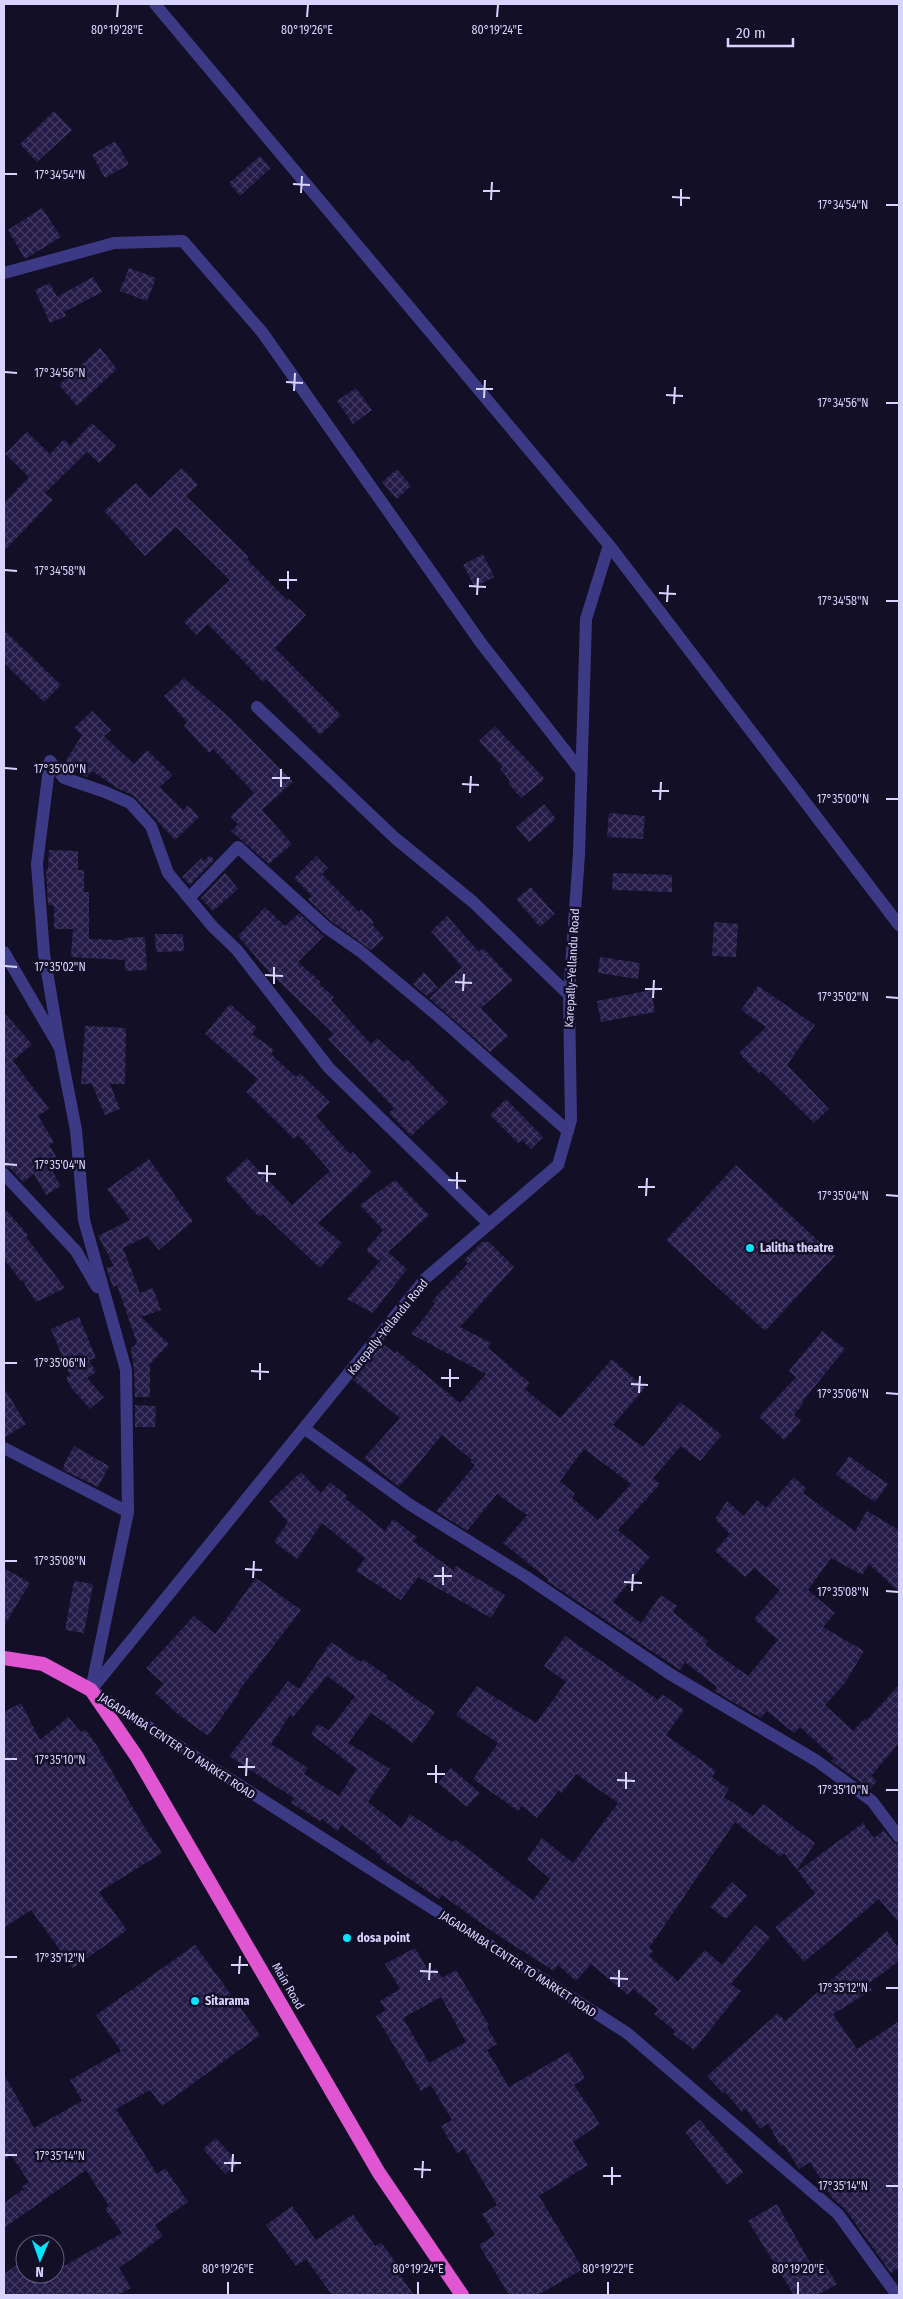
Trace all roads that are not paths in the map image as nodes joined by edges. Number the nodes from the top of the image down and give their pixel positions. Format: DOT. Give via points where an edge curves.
graph roads {
  1 [pos="156,4"];
  2 [pos="4,273"];
  3 [pos="609,545"];
  4 [pos="257,707"];
  5 [pos="581,771"];
  6 [pos="189,898"];
  7 [pos="899,925"];
  8 [pos="4,952"];
  9 [pos="569,995"];
  10 [pos="60,1048"];
  11 [pos="568,1131"];
  12 [pos="4,1174"];
  13 [pos="489,1224"];
  14 [pos="106,1302"];
  15 [pos="305,1429"];
  16 [pos="4,1448"];
  17 [pos="128,1512"];
  18 [pos="4,1658"];
  19 [pos="91,1690"];
  20 [pos="899,1837"];
  21 [pos="462,2295"];
  22 [pos="897,2295"];
  1 -- 3 [label="street"];
  2 -- 5 [label="street" via="114,243 183,241 262,332 480,643"];
  3 -- 5 [label="street, Karepally-Yellandu Road" via="586,619"];
  3 -- 7 [label="street"];
  4 -- 9 [label="street" via="395,838 472,902"];
  5 -- 9 [label="street, Karepally-Yellandu Road"];
  6 -- 10 [label="street" via="168,873 151,826 130,803 64,778 50,761 37,864 44,954"];
  6 -- 11 [label="street" via="238,847 327,928 438,1016"];
  6 -- 13 [label="street" via="236,950 329,1068"];
  8 -- 10 [label="street"];
  9 -- 11 [label="street, Karepally-Yellandu Road"];
  10 -- 14 [label="street" via="76,1130 84,1220"];
  11 -- 13 [label="street, Karepally-Yellandu Road" via="558,1165"];
  12 -- 14 [label="street" via="76,1251"];
  13 -- 15 [label="street, Karepally-Yellandu Road" via="426,1278"];
  14 -- 17 [label="street" via="126,1370"];
  15 -- 19 [label="street, Karepally-Yellandu Road"];
  15 -- 20 [label="street" via="409,1504 670,1674 817,1761 872,1801"];
  16 -- 17 [label="street"];
  17 -- 19 [label="street"];
  18 -- 19 [label="highway" via="43,1664"];
  19 -- 21 [label="highway, Main Road" via="137,1757 378,2172"];
  19 -- 22 [label="street, JAGADAMBA CENTER TO MARKET ROAD" via="627,2033 838,2214"];
}
